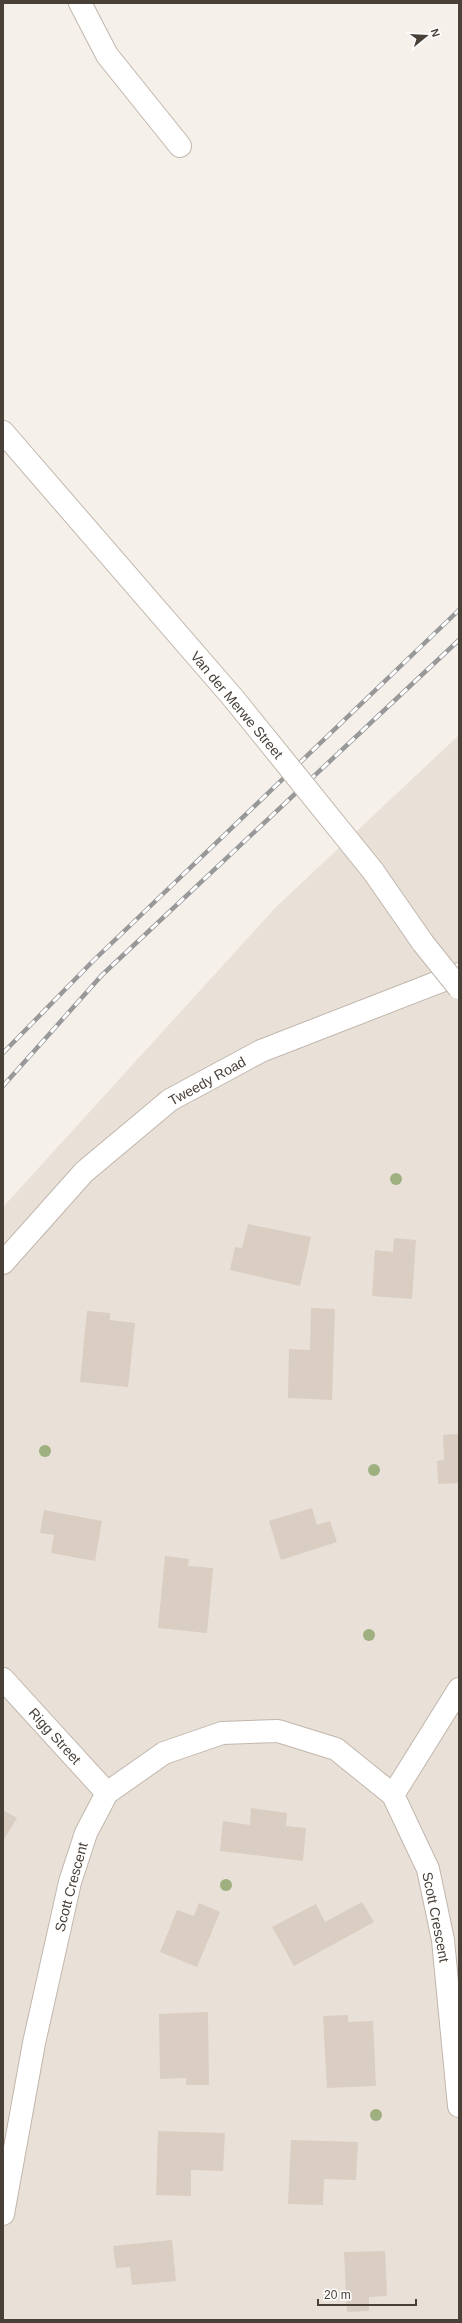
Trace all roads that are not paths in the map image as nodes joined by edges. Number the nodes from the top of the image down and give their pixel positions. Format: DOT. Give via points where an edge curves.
graph roads {
  1 [pos="80,3"];
  2 [pos="180,146"];
  3 [pos="3,432"];
  4 [pos="459,974"];
  5 [pos="459,988"];
  6 [pos="3,1263"];
  7 [pos="3,1680"];
  8 [pos="459,1689"];
  9 [pos="107,1793"];
  10 [pos="392,1795"];
  11 [pos="459,2106"];
  12 [pos="3,2214"];
  1 -- 2 [label="street" via="107,55"];
  3 -- 5 [label="street, Van der Merwe Street, bridge" via="234,699 373,872"];
  4 -- 6 [label="street, Tweedy Road" via="262,1051 170,1100 84,1172"];
  7 -- 9 [label="street, Rigg Street"];
  8 -- 10 [label="street"];
  9 -- 10 [label="street, Scott Crescent" via="164,1753 222,1733 278,1731 336,1749"];
  9 -- 12 [label="street, Scott Crescent" via="86,1834 70,1882 34,2043"];
  10 -- 11 [label="street, Scott Crescent" via="428,1869 442,1933"];
}
